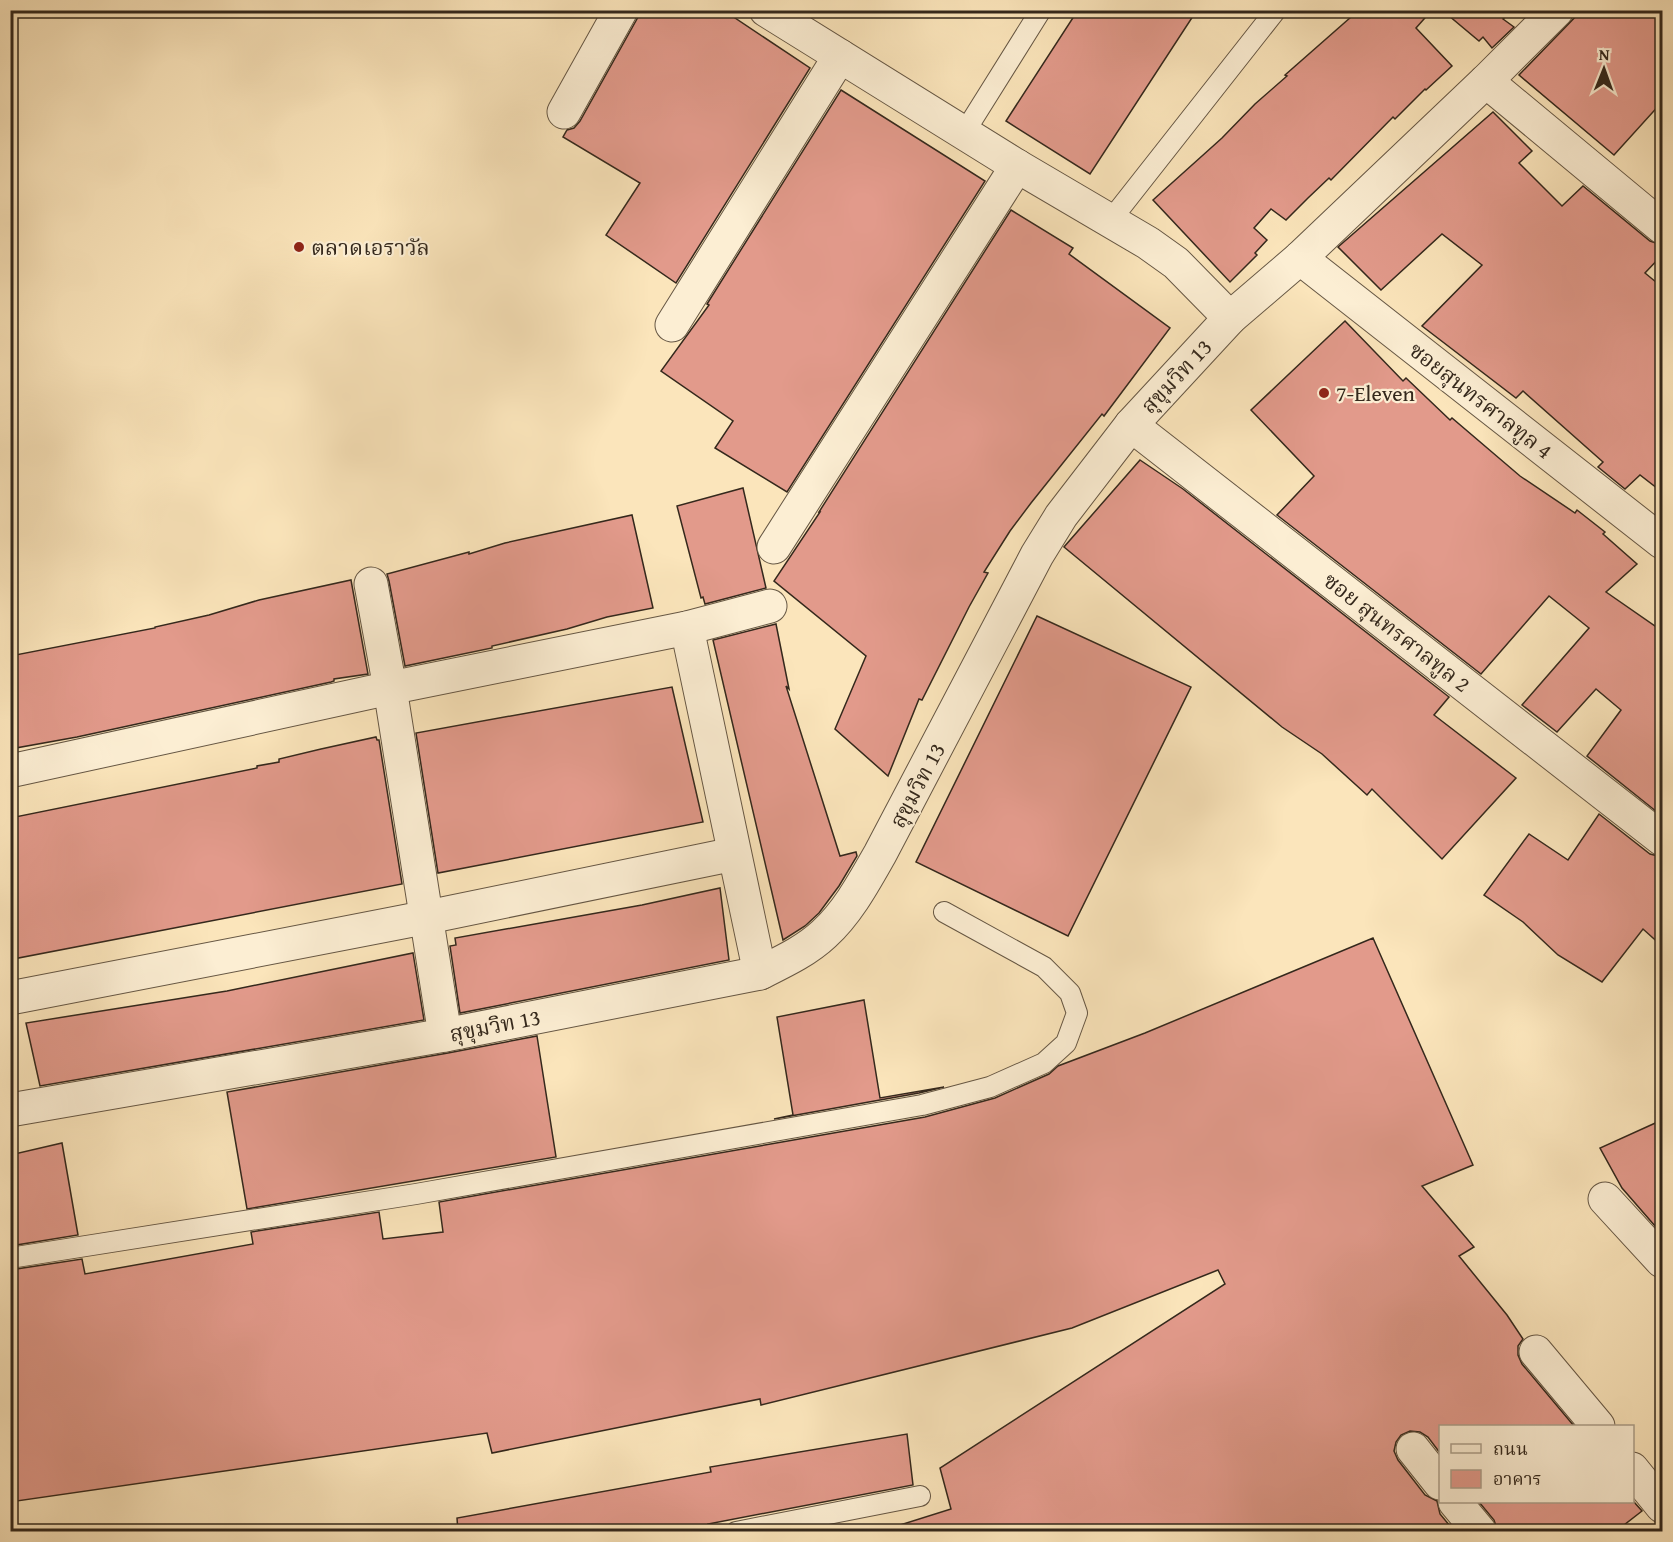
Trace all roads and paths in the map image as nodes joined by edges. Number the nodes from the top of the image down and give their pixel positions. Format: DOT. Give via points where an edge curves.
graph roads {
  1 [pos="621,10"];
  2 [pos="766,10"];
  3 [pos="1041,10"];
  4 [pos="1276,10"];
  5 [pos="1557,10"];
  6 [pos="840,56"];
  7 [pos="1486,81"];
  8 [pos="564,112"];
  9 [pos="964,133"];
  10 [pos="1017,166"];
  11 [pos="1110,221"];
  12 [pos="1662,227"];
  13 [pos="1300,258"];
  14 [pos="1230,318"];
  15 [pos="672,325"];
  16 [pos="1131,425"];
  17 [pos="1662,542"];
  18 [pos="774,547"];
  19 [pos="371,584"];
  20 [pos="770,606"];
  21 [pos="687,628"];
  22 [pos="390,688"];
  23 [pos="10,771"];
  24 [pos="1662,838"];
  25 [pos="734,854"];
  26 [pos="944,912"];
  27 [pos="428,916"];
  28 [pos="760,973"];
  29 [pos="10,998"];
  30 [pos="445,1035"];
  31 [pos="11,1106"];
  32 [pos="1605,1199"];
  33 [pos="10,1258"];
  34 [pos="1662,1261"];
  35 [pos="1536,1352"];
  36 [pos="1597,1425"];
  37 [pos="1413,1449"];
  38 [pos="1634,1471"];
  39 [pos="1439,1482"];
  40 [pos="920,1496"];
  41 [pos="1456,1503"];
  42 [pos="1662,1506"];
  43 [pos="779,1527"];
  44 [pos="736,1532"];
  45 [pos="1480,1532"];
  1 -- 8 [label="street"];
  2 -- 6 [label="street"];
  3 -- 9 [label="lane"];
  4 -- 11 [label="lane"];
  5 -- 7 [label="street, สุขุมวิท 13"];
  6 -- 9 [label="street"];
  6 -- 15 [label="street"];
  7 -- 12 [label="street"];
  7 -- 13 [label="street, สุขุมวิท 13"];
  9 -- 10 [label="street"];
  10 -- 11 [label="street"];
  10 -- 18 [label="street"];
  11 -- 14 [label="street" via="1176,263"];
  13 -- 14 [label="street, สุขุมวิท 13"];
  13 -- 17 [label="street, ซอยสุนทรศาลทูล 4"];
  14 -- 16 [label="street, สุขุมวิท 13"];
  16 -- 24 [label="street, ซอย สุนทรศาลทูล 2"];
  16 -- 28 [label="street, สุขุมวิท 13" via="1061,516 1037,555 852,902 824,934 796,955"];
  19 -- 22 [label="street"];
  20 -- 21 [label="street"];
  21 -- 22 [label="street"];
  21 -- 25 [label="street"];
  22 -- 23 [label="street"];
  22 -- 27 [label="street"];
  25 -- 27 [label="street"];
  25 -- 28 [label="street"];
  26 -- 33 [label="lane" via="1044,967 1070,993 1077,1013 1066,1043 1044,1063 990,1087 922,1105 428,1192"];
  27 -- 29 [label="street"];
  27 -- 30 [label="street"];
  28 -- 30 [label="street, สุขุมวิท 13"];
  30 -- 31 [label="street, สุขุมวิท 13"];
  32 -- 34 [label="street"];
  35 -- 36 [label="street"];
  37 -- 39 [label="street"];
  38 -- 42 [label="street"];
  40 -- 43 [label="lane"];
  41 -- 45 [label="street"];
  43 -- 44 [label="lane"];
}
